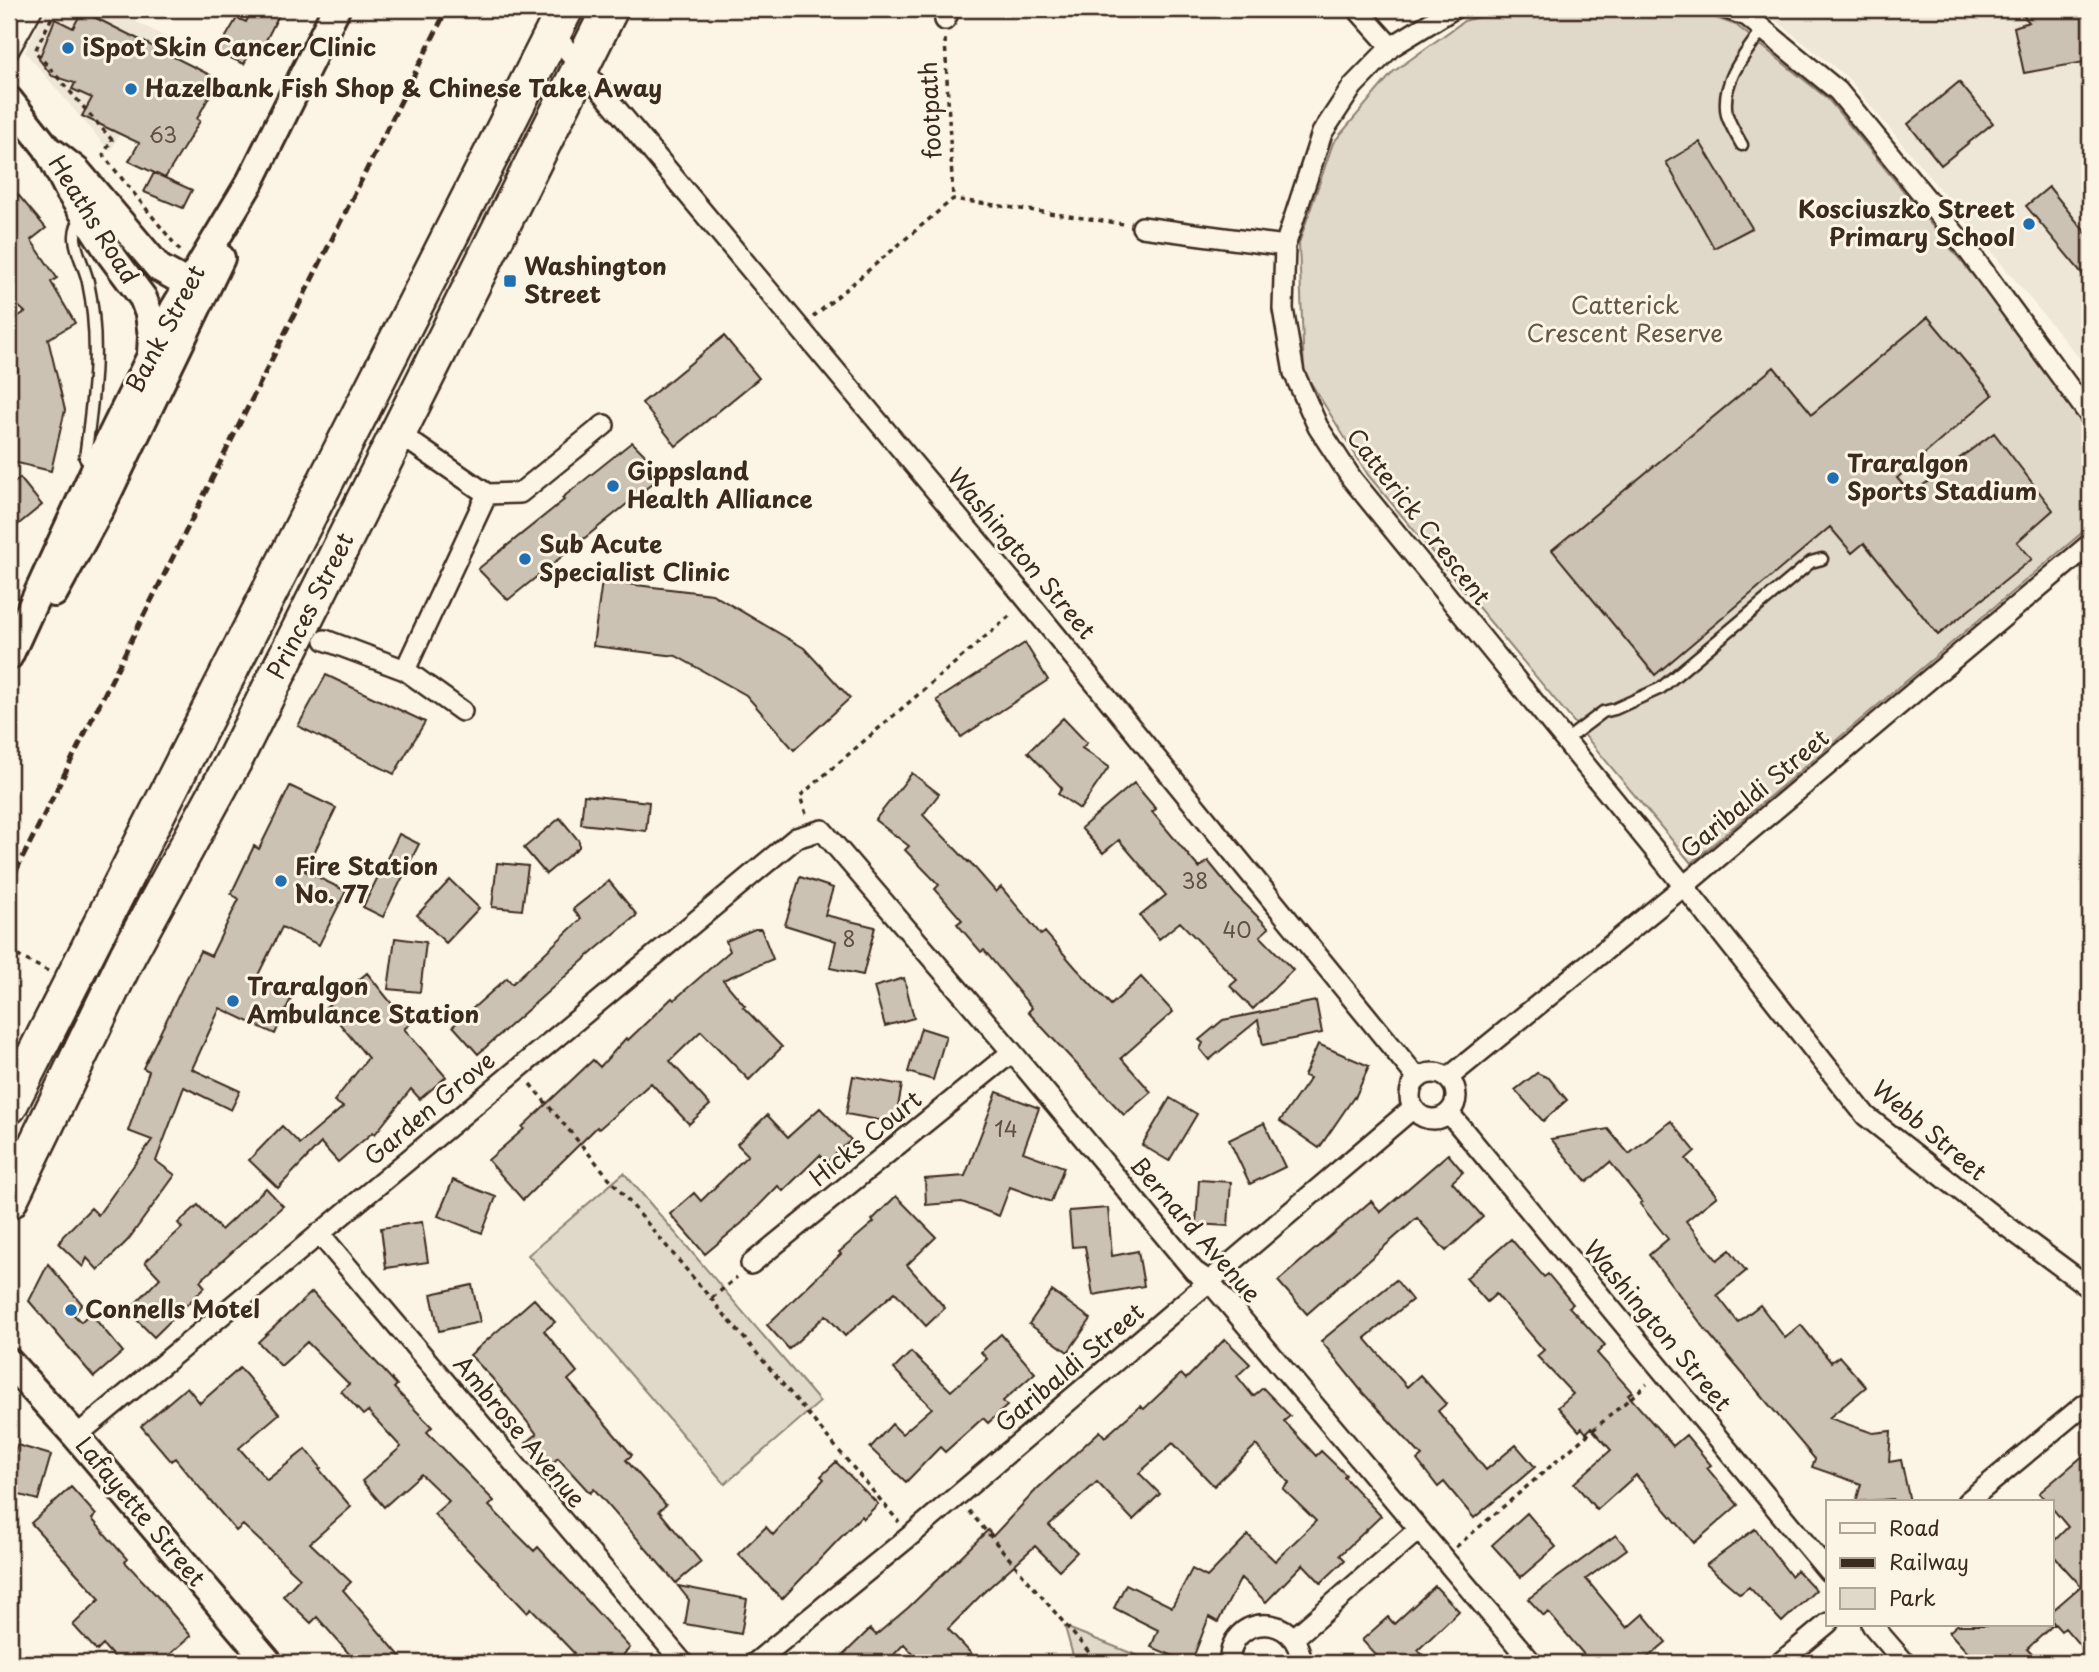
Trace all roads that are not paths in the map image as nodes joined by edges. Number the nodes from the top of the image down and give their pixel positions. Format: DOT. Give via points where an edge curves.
graph roads {
  1 [pos="32,9"];
  2 [pos="336,9"];
  3 [pos="610,9"];
  4 [pos="1357,9"];
  5 [pos="1453,9"];
  6 [pos="1727,9"];
  7 [pos="559,21"];
  8 [pos="1763,29"];
  9 [pos="1391,47"];
  10 [pos="9,50"];
  11 [pos="582,65"];
  12 [pos="9,100"];
  13 [pos="1742,145"];
  14 [pos="47,148"];
  15 [pos="85,215"];
  16 [pos="1142,227"];
  17 [pos="1285,246"];
  18 [pos="143,298"];
  19 [pos="187,299"];
  20 [pos="151,357"];
  21 [pos="2090,416"];
  22 [pos="604,425"];
  23 [pos="398,433"];
  24 [pos="94,469"];
  25 [pos="486,494"];
  26 [pos="2090,544"];
  27 [pos="1822,559"];
  28 [pos="325,640"];
  29 [pos="9,656"];
  30 [pos="9,666"];
  31 [pos="405,670"];
  32 [pos="462,711"];
  33 [pos="1566,740"];
  34 [pos="817,831"];
  35 [pos="1684,886"];
  36 [pos="1012,1052"];
  37 [pos="1448,1078"];
  38 [pos="1418,1079"];
  39 [pos="9,1106"];
  40 [pos="1413,1108"];
  41 [pos="1449,1113"];
  42 [pos="9,1201"];
  43 [pos="319,1233"];
  44 [pos="751,1264"];
  45 [pos="1210,1282"];
  46 [pos="2090,1288"];
  47 [pos="9,1362"];
  48 [pos="2090,1400"];
  49 [pos="76,1436"];
  50 [pos="1969,1500"];
  51 [pos="1418,1530"];
  52 [pos="1826,1569"];
  53 [pos="1826,1625"];
  54 [pos="1873,1626"];
  55 [pos="1294,1638"];
  56 [pos="269,1663"];
  57 [pos="683,1663"];
  58 [pos="755,1663"];
  59 [pos="1230,1663"];
  60 [pos="1301,1663"];
  61 [pos="1531,1663"];
  62 [pos="1780,1663"];
  63 [pos="1905,1663"];
  1 -- 10 [label="street"];
  2 -- 19 [label="main road, Bank Street"];
  3 -- 11 [label="highway, Princes Street"];
  4 -- 9 [label="street"];
  5 -- 9 [label="street, Catterick Crescent"];
  6 -- 8 [label="street" via="1747,16"];
  7 -- 11 [label="street, Washington Street"];
  7 -- 39 [label="highway, Princes Street"];
  8 -- 13 [label="lane" via="1740,60 1726,91 1727,115"];
  8 -- 21 [label="street" via="1838,91 1965,246"];
  9 -- 17 [label="street, Catterick Crescent" via="1353,86 1322,132"];
  11 -- 23 [label="highway, Princes Street"];
  11 -- 38 [label="street, Washington Street" via="1028,600"];
  12 -- 14 [label="main road"];
  14 -- 15 [label="main road, Heaths Road"];
  14 -- 19 [label="main road, Heaths Road" via="78,171"];
  15 -- 18 [label="main road, Heaths Road"];
  15 -- 24 [label="lane" via="74,237 88,280 96,331 85,458"];
  16 -- 17 [label="street"];
  17 -- 33 [label="street, Catterick Crescent" via="1283,309 1294,373 1318,427 1352,479"];
  18 -- 19 [label="main road"];
  18 -- 20 [label="main road, Heaths Road" via="152,336"];
  19 -- 20 [label="main road, Bank Street"];
  19 -- 30 [label="main road" via="100,507"];
  20 -- 24 [label="main road, Bank Street"];
  22 -- 25 [label="street" via="520,493"];
  23 -- 25 [label="street"];
  23 -- 42 [label="highway, Princes Street" via="237,755 128,955"];
  24 -- 29 [label="main road, Bank Street"];
  25 -- 31 [label="street"];
  26 -- 35 [label="street, Garibaldi Street"];
  27 -- 33 [label="lane" via="1811,562 1661,688 1603,712"];
  28 -- 31 [label="street"];
  31 -- 32 [label="street"];
  33 -- 35 [label="street, Catterick Crescent"];
  34 -- 36 [label="street, Bernard Avenue"];
  34 -- 43 [label="street, Garden Grove" via="796,838"];
  35 -- 37 [label="street, Garibaldi Street"];
  35 -- 46 [label="street, Webb Street" via="1866,1116"];
  36 -- 44 [label="street, Hicks Court"];
  36 -- 45 [label="street, Bernard Avenue" via="1194,1271"];
  37 -- 38 [label="street" via="1433,1073"];
  37 -- 41 [label="street" via="1456,1091"];
  38 -- 40 [label="street" via="1411,1092"];
  40 -- 41 [label="street" via="1434,1119"];
  40 -- 45 [label="street, Garibaldi Street"];
  41 -- 52 [label="street, Washington Street"];
  43 -- 49 [label="street, Garden Grove"];
  43 -- 57 [label="street, Ambrose Avenue"];
  45 -- 51 [label="street, Bernard Avenue"];
  45 -- 58 [label="street, Garibaldi Street"];
  47 -- 49 [label="main road, Lafayette Street"];
  48 -- 50 [label="street"];
  49 -- 56 [label="main road, Lafayette Street"];
  51 -- 55 [label="street"];
  51 -- 61 [label="street, Bernard Avenue"];
  53 -- 62 [label="street"];
  54 -- 63 [label="street"];
  55 -- 59 [label="street" via="1274,1625 1249,1628 1232,1647"];
  55 -- 60 [label="street"];
}
